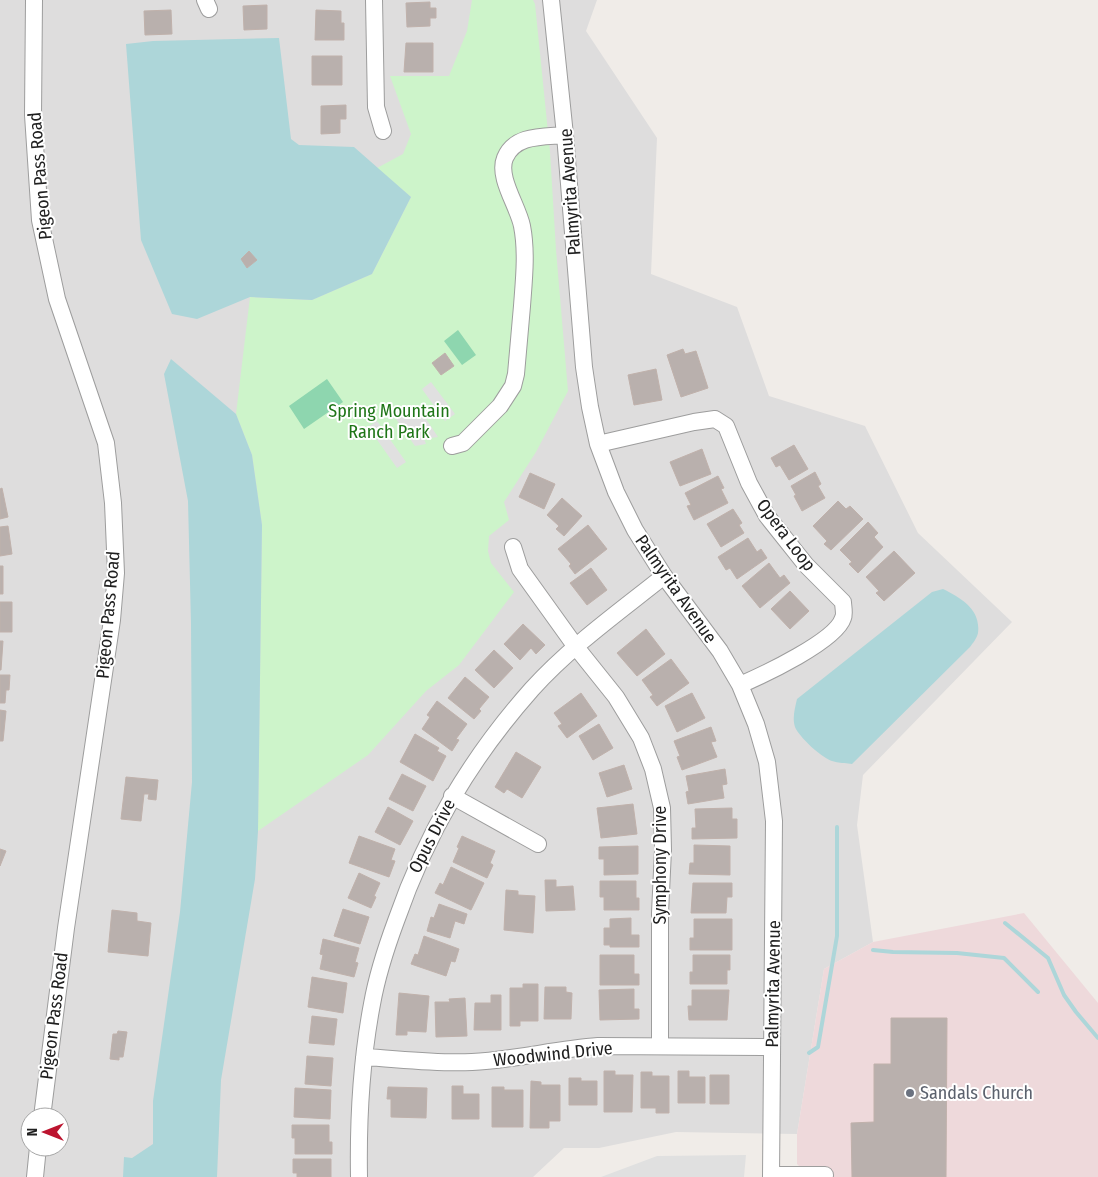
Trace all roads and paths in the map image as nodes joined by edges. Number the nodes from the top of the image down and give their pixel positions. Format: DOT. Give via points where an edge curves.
graph roads {
  1 [pos="34,0"];
  2 [pos="374,0"];
  3 [pos="551,0"];
  4 [pos="383,131"];
  5 [pos="565,135"];
  6 [pos="598,444"];
  7 [pos="452,446"];
  8 [pos="512,547"];
  9 [pos="664,576"];
  10 [pos="576,647"];
  11 [pos="740,685"];
  12 [pos="452,796"];
  13 [pos="538,844"];
  14 [pos="660,1046"];
  15 [pos="772,1047"];
  16 [pos="364,1057"];
  17 [pos="43,1107"];
  18 [pos="37,1157"];
  19 [pos="825,1175"];
  20 [pos="772,1176"];
  21 [pos="35,1177"];
  22 [pos="359,1177"];
  1 -- 17 [label="street, Pigeon Pass Road" via="33,115 40,220 57,299 106,443 114,503 116,573"];
  2 -- 4 [label="street" via="376,107"];
  3 -- 5 [label="street, Palmyrita Avenue"];
  5 -- 6 [label="street, Palmyrita Avenue" via="583,358"];
  5 -- 7 [label="street" via="518,142 504,160 504,175 522,227 525,254 516,374 500,406 463,443"];
  6 -- 9 [label="street, Palmyrita Avenue" via="635,530"];
  6 -- 11 [label="street, Opera Loop" via="715,419 726,426 749,483 767,516 806,565 843,602 843,617 834,631 782,666"];
  8 -- 10 [label="street, Symphony Drive" via="520,569"];
  9 -- 10 [label="street, Opus Drive"];
  9 -- 11 [label="street, Palmyrita Avenue"];
  10 -- 12 [label="street, Opus Drive" via="506,719"];
  10 -- 14 [label="street, Symphony Drive" via="616,697 641,738 653,769 662,808"];
  11 -- 15 [label="street, Palmyrita Avenue" via="756,724 771,788 774,822"];
  12 -- 13 [label="street"];
  12 -- 16 [label="street, Opus Drive" via="409,884 388,943 372,1003"];
  14 -- 15 [label="street, Woodwind Drive"];
  14 -- 16 [label="street, Woodwind Drive" via="577,1048 471,1062"];
  15 -- 20 [label="street, Palmyrita Avenue"];
  16 -- 22 [label="street, Opus Drive" via="359,1104"];
  18 -- 21 [label="street"];
  19 -- 20 [label="street"];
}
